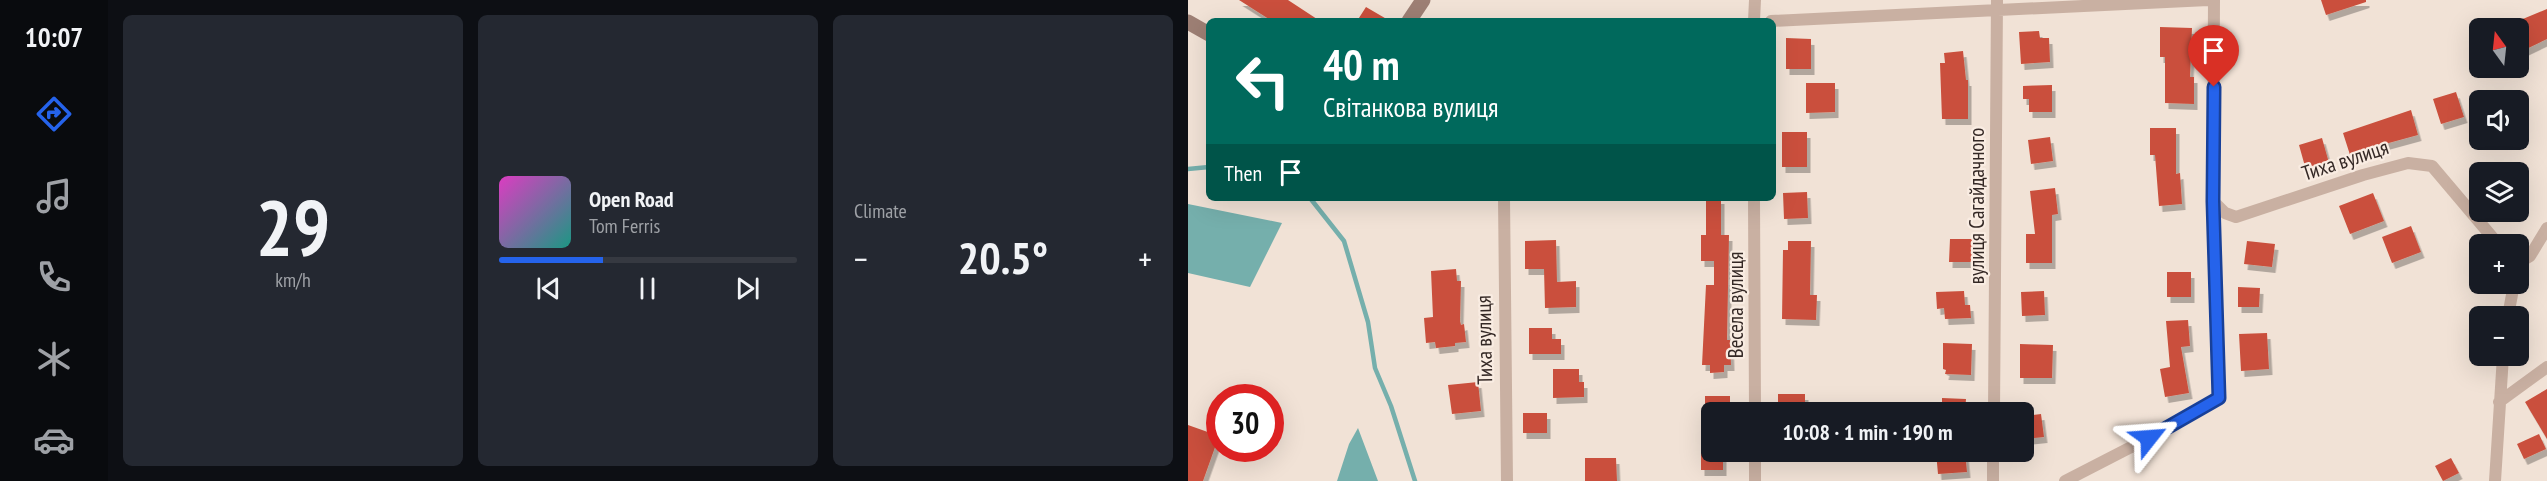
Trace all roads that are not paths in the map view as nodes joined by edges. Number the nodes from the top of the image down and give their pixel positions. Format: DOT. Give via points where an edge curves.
graph roads {
  1 [pos="1423,0"];
  2 [pos="1755,0"];
  3 [pos="2208,0"];
  4 [pos="2214,0"];
  5 [pos="1997,6"];
  6 [pos="1411,18"];
  7 [pos="1754,18"];
  8 [pos="1776,21"];
  9 [pos="1188,22"];
  10 [pos="1206,32"];
  11 [pos="1504,201"];
  12 [pos="1754,201"];
  13 [pos="2213,201"];
  14 [pos="2547,228"];
  15 [pos="2490,234"];
  16 [pos="2529,255"];
  17 [pos="2502,366"];
  18 [pos="2547,367"];
  19 [pos="1755,402"];
  20 [pos="1994,402"];
  21 [pos="2499,402"];
  22 [pos="1755,462"];
  23 [pos="1994,462"];
  24 [pos="1507,481"];
  25 [pos="1755,481"];
  26 [pos="1993,481"];
  27 [pos="2065,481"];
  28 [pos="2495,481"];
  1 -- 6 [label="street"];
  2 -- 7 [label="street"];
  3 -- 5 [label="street"];
  4 -- 13 [label="street"];
  5 -- 8 [label="street"];
  5 -- 20 [label="street, вулиця Сагайдачного"];
  9 -- 10 [label="street"];
  11 -- 24 [label="street, Тиха вулиця"];
  12 -- 19 [label="street, Весела вулиця"];
  13 -- 15 [label="street, Тиха вулиця" via="2224,213 2236,217 2408,163 2432,166"];
  13 -- 27 [label="street" via="2219,398"];
  14 -- 16 [label="street"];
  17 -- 21 [label="street"];
  18 -- 21 [label="street"];
  21 -- 28 [label="street"];
  22 -- 25 [label="street"];
  23 -- 26 [label="street"];
}
